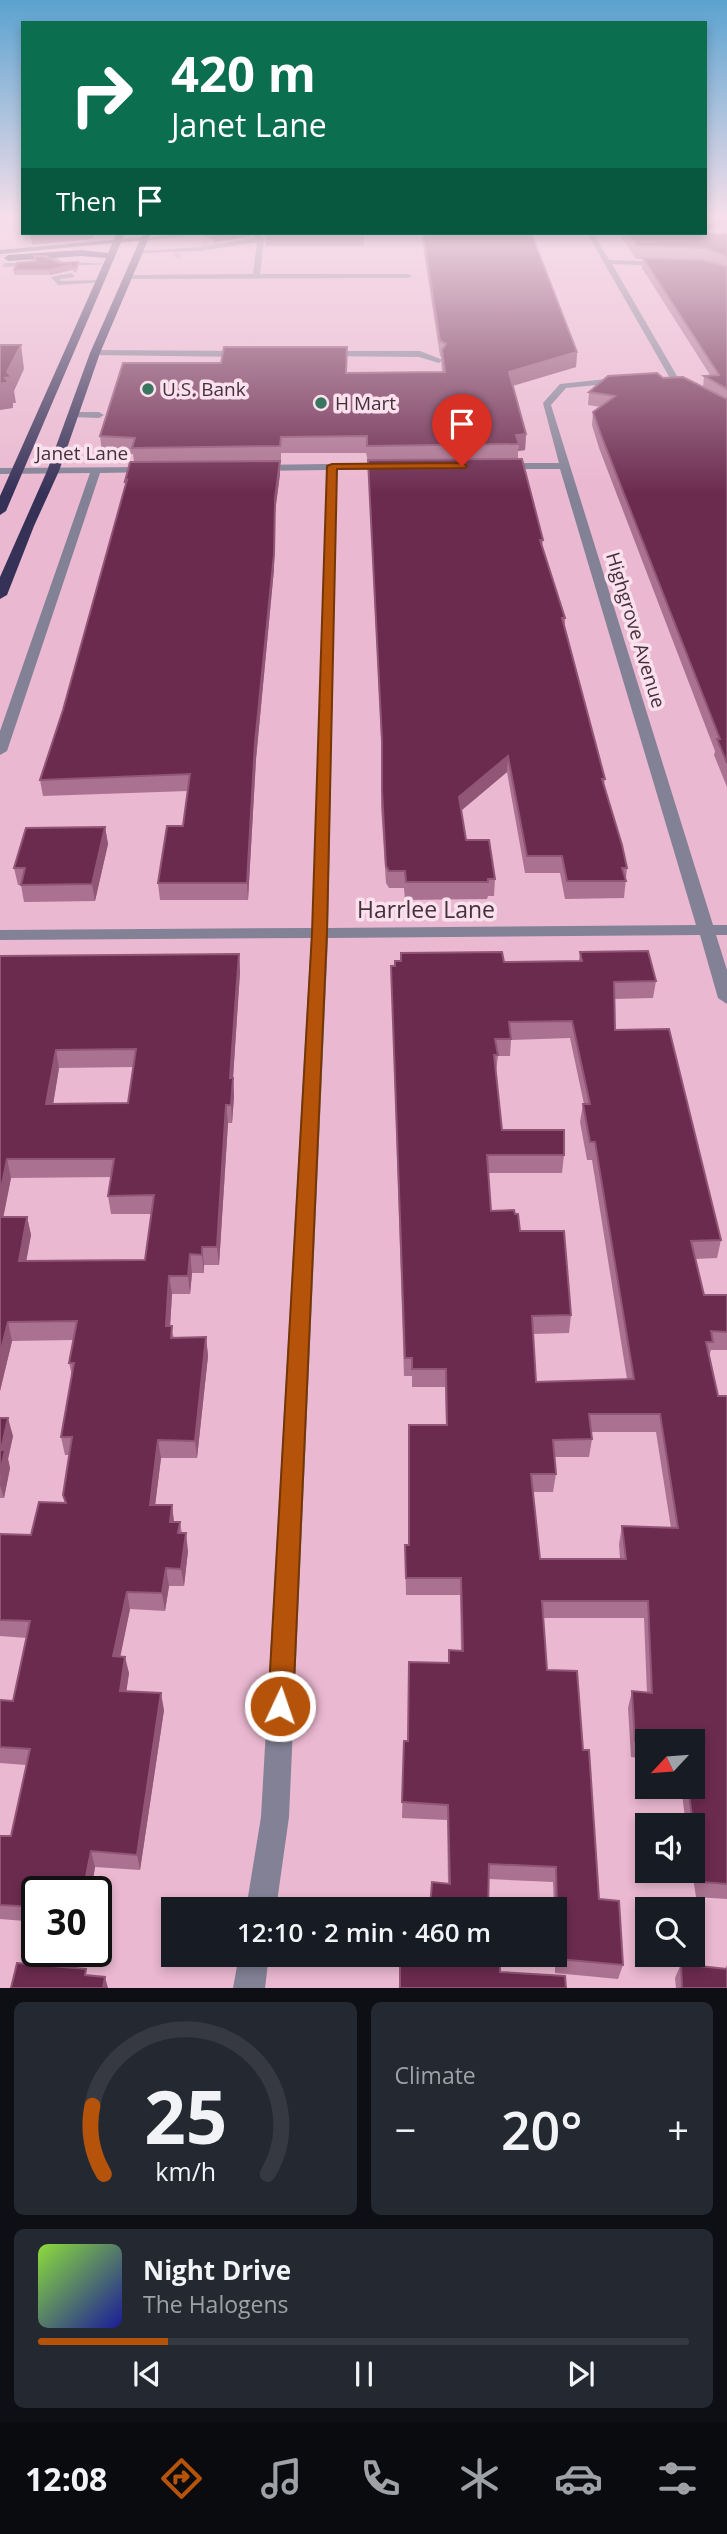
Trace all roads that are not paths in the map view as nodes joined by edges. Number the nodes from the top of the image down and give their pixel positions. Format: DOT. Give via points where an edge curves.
graph roads {
  1 [pos="89,308"];
  2 [pos="115,308"];
  3 [pos="631,308"];
  4 [pos="149,344"];
  5 [pos="68,353"];
  6 [pos="95,353"];
  7 [pos="226,354"];
  8 [pos="252,354"];
  9 [pos="316,354"];
  10 [pos="439,360"];
  11 [pos="634,380"];
  12 [pos="727,408"];
  13 [pos="73,415"];
  14 [pos="99,415"];
  15 [pos="332,466"];
  16 [pos="401,466"];
  17 [pos="484,466"];
  18 [pos="566,466"];
  19 [pos="249,468"];
  20 [pos="166,470"];
  21 [pos="0,471"];
  22 [pos="18,471"];
  23 [pos="53,471"];
  24 [pos="96,471"];
  25 [pos="0,510"];
  26 [pos="0,595"];
  27 [pos="0,751"];
  28 [pos="707,930"];
  29 [pos="727,930"];
  30 [pos="320,933"];
  31 [pos="0,935"];
  32 [pos="727,998"];
  33 [pos="263,1897"];
  34 [pos="252,1967"];
  35 [pos="249,1988"];
  1 -- 5 [label="highway"];
  2 -- 6 [label="highway"];
  3 -- 12 [label="street" via="667,378"];
  4 -- 7 [label="street" via="229,344"];
  5 -- 6 [label="highway"];
  5 -- 22 [label="highway"];
  6 -- 7 [label="street"];
  6 -- 13 [label="highway"];
  7 -- 8 [label="street"];
  9 -- 10 [label="street" via="419,355"];
  11 -- 18 [label="street, Highgrove Avenue" via="563,386 546,404"];
  13 -- 14 [label="street"];
  13 -- 23 [label="highway"];
  15 -- 16 [label="street"];
  15 -- 19 [label="street"];
  15 -- 30 [label="street"];
  17 -- 18 [label="street"];
  18 -- 28 [label="street, Highgrove Avenue"];
  20 -- 24 [label="street, Janet Lane"];
  21 -- 22 [label="street, Janet Lane"];
  22 -- 23 [label="street, Janet Lane"];
  22 -- 25 [label="highway"];
  23 -- 24 [label="street, Janet Lane"];
  23 -- 26 [label="highway"];
  24 -- 27 [label="street"];
  28 -- 29 [label="street, Harrlee Lane"];
  28 -- 30 [label="street, Harrlee Lane"];
  28 -- 32 [label="street, Highgrove Avenue"];
  30 -- 31 [label="street, Harrlee Lane"];
  30 -- 33 [label="street" via="275,1816"];
  34 -- 35 [label="street"];
}
